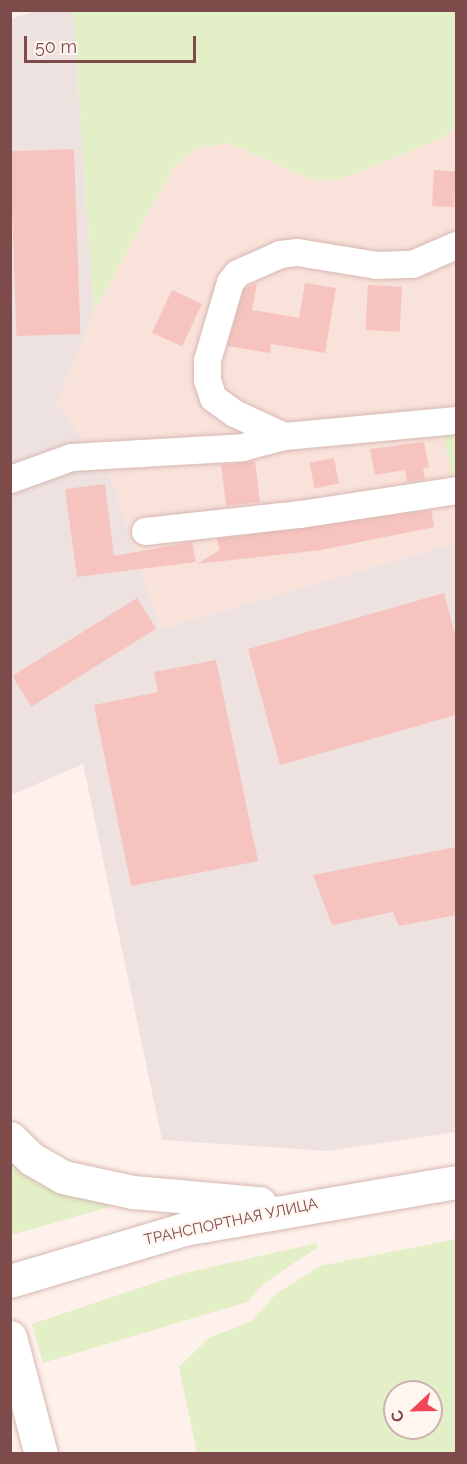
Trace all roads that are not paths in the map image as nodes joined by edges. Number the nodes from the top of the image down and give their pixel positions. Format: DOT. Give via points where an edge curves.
graph roads {
  1 [pos="456,245"];
  2 [pos="456,420"];
  3 [pos="284,436"];
  4 [pos="10,479"];
  5 [pos="456,490"];
  6 [pos="145,531"];
  7 [pos="10,1138"];
  8 [pos="456,1182"];
  9 [pos="307,1206"];
  10 [pos="10,1281"];
  11 [pos="14,1349"];
  12 [pos="41,1454"];
  1 -- 3 [label="street" via="412,264 393,266 315,253 280,254 246,266 230,282 207,360 207,380 213,398 234,413"];
  2 -- 3 [label="street"];
  3 -- 4 [label="street" via="242,447 71,457"];
  5 -- 6 [label="street" via="300,514"];
  7 -- 9 [label="main road" via="32,1159 63,1177 180,1198"];
  8 -- 9 [label="main road, ТРАНСПОРТНАЯ УЛИЦА"];
  9 -- 10 [label="main road, ТРАНСПОРТНАЯ УЛИЦА" via="184,1229"];
  11 -- 12 [label="main road"];
}
